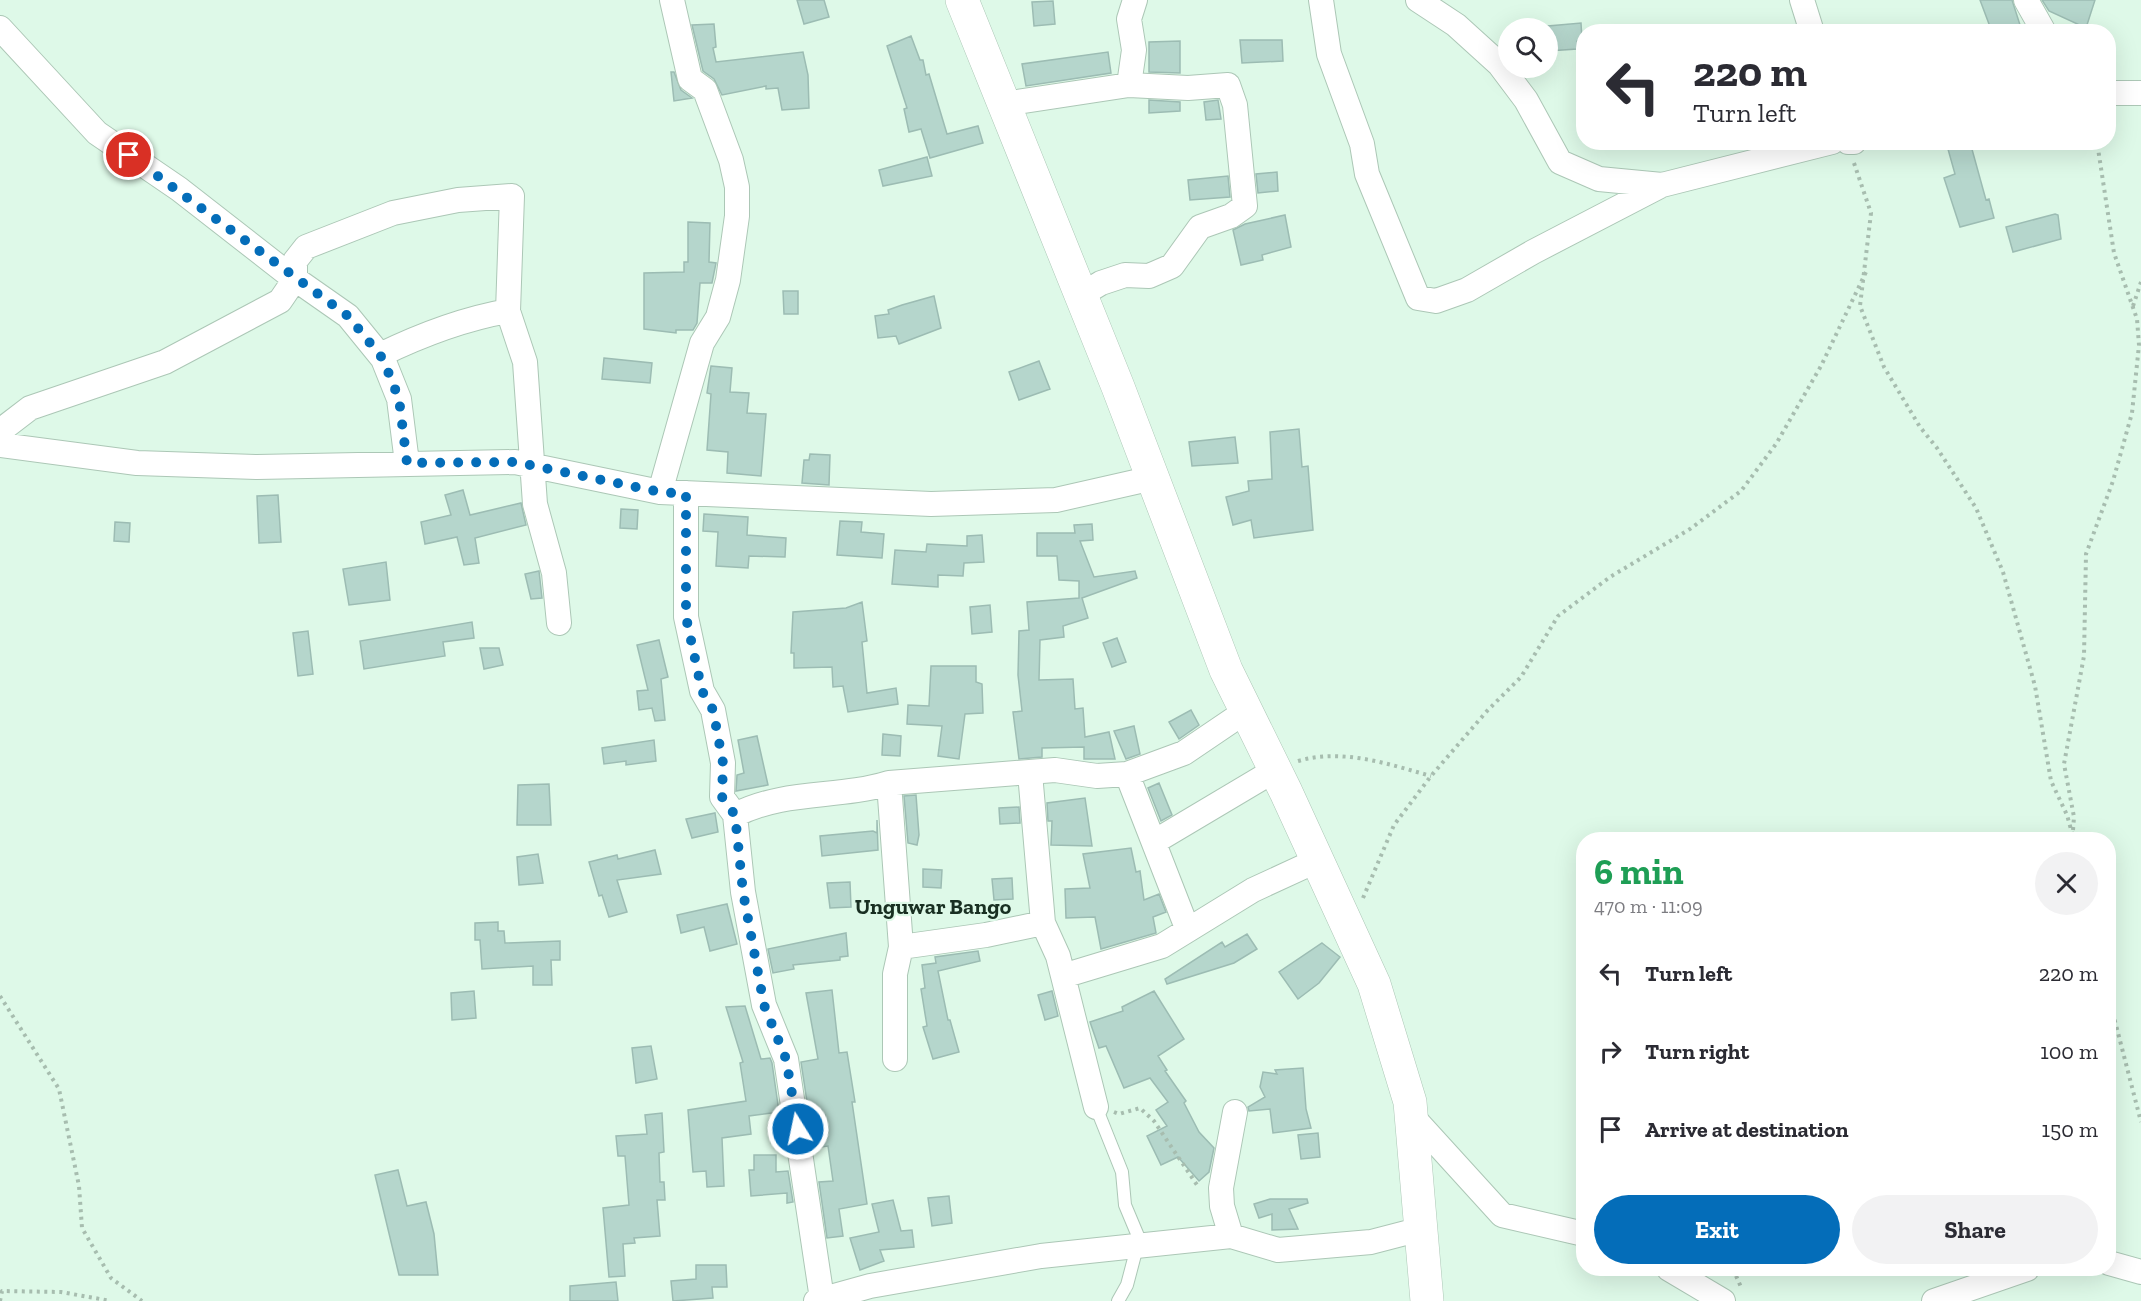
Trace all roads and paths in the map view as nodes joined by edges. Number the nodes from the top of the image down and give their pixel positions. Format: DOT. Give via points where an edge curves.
graph roads {
  1 [pos="962,0"];
  2 [pos="1135,0"];
  3 [pos="1320,0"];
  4 [pos="1418,0"];
  5 [pos="1802,0"];
  6 [pos="2026,0"];
  7 [pos="676,1"];
  8 [pos="1810,24"];
  9 [pos="2040,24"];
  10 [pos="0,28"];
  11 [pos="1129,85"];
  12 [pos="2116,93"];
  13 [pos="2141,93"];
  14 [pos="1004,104"];
  15 [pos="1814,150"];
  16 [pos="1848,150"];
  17 [pos="2098,150"];
  18 [pos="1662,184"];
  19 [pos="1866,272"];
  20 [pos="294,279"];
  21 [pos="2141,282"];
  22 [pos="1081,295"];
  23 [pos="2133,307"];
  24 [pos="508,311"];
  25 [pos="380,355"];
  26 [pos="0,431"];
  27 [pos="0,445"];
  28 [pos="407,463"];
  29 [pos="532,465"];
  30 [pos="1154,478"];
  31 [pos="660,492"];
  32 [pos="686,494"];
  33 [pos="559,623"];
  34 [pos="1246,711"];
  35 [pos="1275,770"];
  36 [pos="1030,772"];
  37 [pos="1127,774"];
  38 [pos="1431,776"];
  39 [pos="889,783"];
  40 [pos="735,815"];
  41 [pos="2073,832"];
  42 [pos="2073,832"];
  43 [pos="1154,842"];
  44 [pos="1318,860"];
  45 [pos="1043,923"];
  46 [pos="1187,928"];
  47 [pos="1351,933"];
  48 [pos="902,947"];
  49 [pos="1063,976"];
  50 [pos="0,996"];
  51 [pos="2116,1025"];
  52 [pos="895,1059"];
  53 [pos="1096,1107"];
  54 [pos="1235,1112"];
  55 [pos="1411,1115"];
  56 [pos="2141,1122"];
  57 [pos="1205,1198"];
  58 [pos="1421,1229"];
  59 [pos="1576,1232"];
  60 [pos="1231,1236"];
  61 [pos="1137,1247"];
  62 [pos="2116,1265"];
  63 [pos="2141,1272"];
  64 [pos="1681,1276"];
  65 [pos="2007,1276"];
  66 [pos="1,1291"];
  67 [pos="819,1300"];
  68 [pos="0,1301"];
  69 [pos="111,1301"];
  70 [pos="142,1301"];
  71 [pos="1118,1301"];
  72 [pos="1426,1301"];
  73 [pos="1723,1301"];
  74 [pos="1934,1301"];
  1 -- 14 [label="main road"];
  2 -- 11 [label="street" via="1129,19 1134,50"];
  3 -- 18 [label="street" via="1329,54 1359,135 1367,174 1418,298 1436,301 1467,290"];
  4 -- 18 [label="street" via="1456,25 1498,64 1526,100 1560,162 1599,179"];
  5 -- 8 [label="street"];
  6 -- 9 [label="street"];
  7 -- 31 [label="street" via="690,79 705,90 731,160 737,187 737,216 718,317 702,343"];
  10 -- 20 [label="street" via="97,133 178,189"];
  11 -- 14 [label="street"];
  11 -- 22 [label="street" via="1228,85 1235,105 1245,206 1231,216 1200,227 1172,266 1149,276 1125,275"];
  12 -- 13 [label="street"];
  14 -- 22 [label="main road"];
  15 -- 18 [label="street"];
  16 -- 19 [label="path" via="1871,213"];
  17 -- 23 [label="path" via="2114,254"];
  19 -- 38 [label="path" via="1821,366 1776,444 1741,491 1558,616 1521,677"];
  19 -- 42 [label="path" via="1860,306 1884,367 1976,508 2003,572 2035,686 2051,781"];
  20 -- 24 [label="street" via="295,261 306,247 393,213 458,200 512,196"];
  20 -- 25 [label="street" via="348,316"];
  20 -- 26 [label="street" via="280,301 241,324 165,362 30,408"];
  21 -- 23 [label="path"];
  22 -- 30 [label="main road"];
  23 -- 41 [label="path" via="2139,345 2132,413 2086,554 2084,656 2064,764"];
  24 -- 25 [label="street" via="415,337"];
  24 -- 29 [label="street" via="525,362"];
  25 -- 28 [label="street" via="399,399"];
  27 -- 28 [label="street" via="137,463 257,467"];
  28 -- 29 [label="street"];
  29 -- 31 [label="street"];
  29 -- 33 [label="street" via="535,504 554,573"];
  30 -- 32 [label="street" via="1056,500 931,504"];
  30 -- 34 [label="main road" via="1226,670"];
  31 -- 32 [label="street"];
  32 -- 40 [label="street" via="686,617 702,691 713,710 723,763 722,797"];
  34 -- 35 [label="main road"];
  34 -- 37 [label="street" via="1184,753"];
  35 -- 38 [label="path" via="1302,760 1340,756 1367,758"];
  35 -- 43 [label="street"];
  35 -- 44 [label="main road"];
  36 -- 37 [label="street"];
  36 -- 39 [label="street"];
  36 -- 45 [label="street"];
  37 -- 43 [label="street"];
  38 -- 47 [label="path" via="1394,825"];
  39 -- 40 [label="street" via="866,790 821,792 769,801"];
  39 -- 48 [label="street"];
  40 -- 67 [label="street" via="743,892 764,1005 786,1059"];
  43 -- 46 [label="street"];
  44 -- 46 [label="street" via="1253,890"];
  44 -- 47 [label="main road"];
  45 -- 48 [label="street"];
  45 -- 49 [label="street"];
  46 -- 49 [label="street" via="1162,946"];
  47 -- 55 [label="main road" via="1374,984"];
  48 -- 52 [label="street" via="896,974"];
  49 -- 53 [label="street"];
  50 -- 70 [label="path" via="59,1089 79,1186 82,1228 111,1278"];
  51 -- 56 [label="path"];
  53 -- 57 [label="path" via="1119,1114 1140,1108 1154,1121"];
  53 -- 61 [label="lane" via="1122,1172 1125,1205 1138,1236"];
  54 -- 60 [label="street" via="1221,1188"];
  55 -- 58 [label="main road"];
  55 -- 59 [label="street" via="1502,1215"];
  58 -- 60 [label="street" via="1371,1242 1278,1250"];
  58 -- 72 [label="main road"];
  60 -- 61 [label="street"];
  61 -- 67 [label="street" via="1041,1256 870,1286"];
  61 -- 71 [label="lane" via="1127,1285"];
  62 -- 63 [label="street"];
  64 -- 73 [label="street"];
  65 -- 74 [label="street"];
  66 -- 68 [label="path"];
  66 -- 69 [label="path" via="61,1292"];
}
